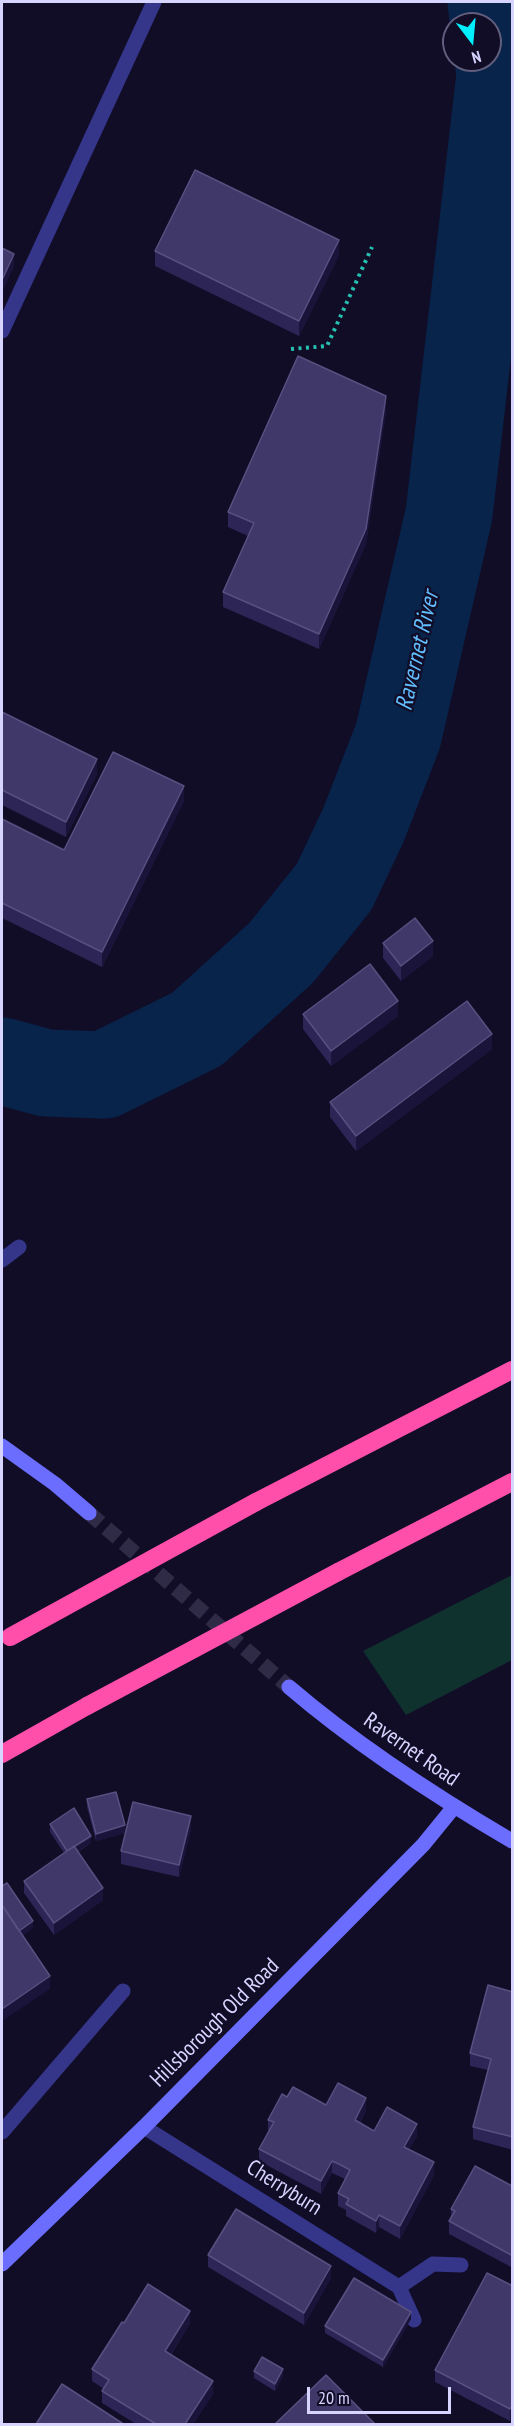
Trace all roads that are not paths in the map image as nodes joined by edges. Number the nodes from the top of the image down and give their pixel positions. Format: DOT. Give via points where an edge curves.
graph roads {
  1 [pos="154,2"];
  2 [pos="2,332"];
  3 [pos="20,1247"];
  4 [pos="2,1260"];
  5 [pos="513,1370"];
  6 [pos="2,1446"];
  7 [pos="513,1482"];
  8 [pos="89,1514"];
  9 [pos="6,1639"];
  10 [pos="289,1687"];
  11 [pos="2,1754"];
  12 [pos="454,1807"];
  13 [pos="513,1841"];
  14 [pos="123,1991"];
  15 [pos="144,2127"];
  16 [pos="2,2132"];
  17 [pos="2,2264"];
  18 [pos="461,2265"];
  19 [pos="399,2287"];
  20 [pos="414,2320"];
  1 -- 2 [label="street"];
  3 -- 4 [label="street"];
  5 -- 9 [label="highway, bridge" via="256,1502"];
  6 -- 8 [label="street"];
  7 -- 11 [label="highway, bridge"];
  10 -- 12 [label="street, Ravernet Road" via="327,1719"];
  12 -- 13 [label="street, Ravernet Road"];
  12 -- 15 [label="street, Hillsborough Old Road" via="423,1845"];
  14 -- 16 [label="street"];
  15 -- 17 [label="street, Hillsborough Old Road"];
  15 -- 19 [label="street, Cherryburn"];
  18 -- 19 [label="street" via="433,2264"];
  19 -- 20 [label="street"];
}
